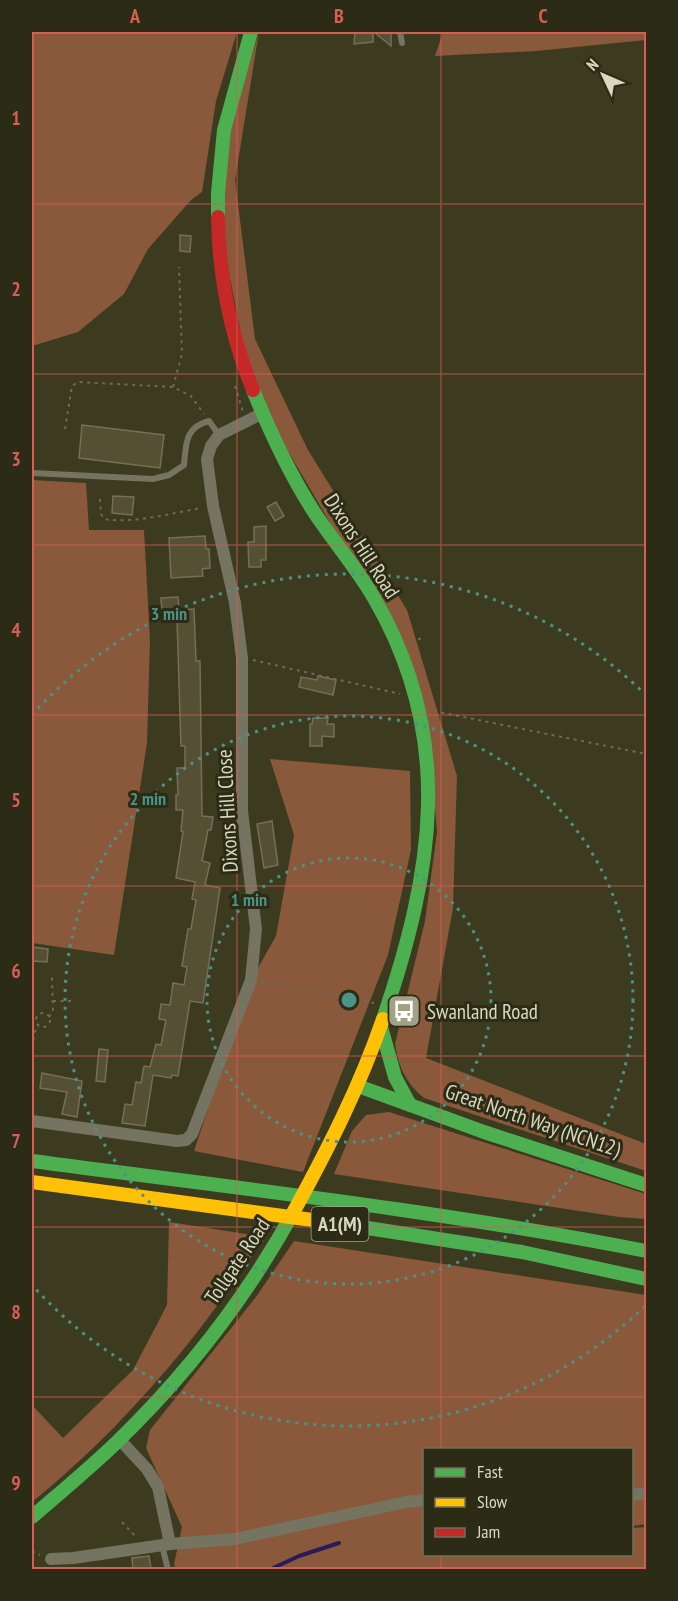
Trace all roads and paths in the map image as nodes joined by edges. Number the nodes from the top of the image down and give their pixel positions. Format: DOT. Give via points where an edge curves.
graph roads {
  1 [pos="251,32"];
  2 [pos="400,32"];
  3 [pos="402,43"];
  4 [pos="180,267"];
  5 [pos="173,387"];
  6 [pos="261,414"];
  7 [pos="209,421"];
  8 [pos="65,429"];
  9 [pos="219,435"];
  10 [pos="32,473"];
  11 [pos="100,499"];
  12 [pos="213,507"];
  13 [pos="242,658"];
  14 [pos="416,699"];
  15 [pos="646,754"];
  16 [pos="52,977"];
  17 [pos="251,980"];
  18 [pos="53,1001"];
  19 [pos="75,1001"];
  20 [pos="374,1004"];
  21 [pos="49,1017"];
  22 [pos="38,1025"];
  23 [pos="381,1028"];
  24 [pos="32,1055"];
  25 [pos="32,1065"];
  26 [pos="32,1077"];
  27 [pos="358,1086"];
  28 [pos="410,1105"];
  29 [pos="32,1121"];
  30 [pos="32,1161"];
  31 [pos="32,1182"];
  32 [pos="646,1185"];
  33 [pos="646,1251"];
  34 [pos="646,1279"];
  35 [pos="119,1439"];
  36 [pos="423,1500"];
  37 [pos="32,1517"];
  38 [pos="122,1522"];
  39 [pos="166,1545"];
  40 [pos="146,1547"];
  41 [pos="51,1559"];
  42 [pos="168,1569"];
  1 -- 6 [label="main road, Dixons Hill Road" via="222,144 219,240 232,320"];
  2 -- 3 [label="lane"];
  4 -- 5 [label="path" via="182,354"];
  5 -- 7 [label="path" via="191,396"];
  5 -- 8 [label="path" via="78,382 72,386"];
  6 -- 9 [label="street"];
  6 -- 14 [label="main road, Dixons Hill Road" via="315,512 367,586 396,643"];
  7 -- 9 [label="lane"];
  7 -- 10 [label="lane" via="191,429 184,465 169,475 153,479"];
  9 -- 12 [label="street, Dixons Hill Close" via="207,459"];
  11 -- 12 [label="path" via="100,514 112,520 137,521"];
  12 -- 13 [label="street, Dixons Hill Close" via="236,603"];
  13 -- 14 [label="path"];
  13 -- 17 [label="street, Dixons Hill Close" via="242,811 256,930"];
  14 -- 15 [label="path" via="436,712"];
  14 -- 23 [label="main road, Dixons Hill Road" via="425,737 429,828 414,916"];
  16 -- 18 [label="path"];
  17 -- 20 [label="path"];
  17 -- 29 [label="street, Dixons Hill Close" via="192,1134 186,1140 177,1142"];
  18 -- 19 [label="path"];
  18 -- 21 [label="path"];
  21 -- 22 [label="path" via="48,1025"];
  21 -- 22 [label="path" via="39,1015"];
  22 -- 24 [label="path"];
  23 -- 27 [label="main road, Dixons Hill Road"];
  23 -- 28 [label="main road" via="399,1090"];
  25 -- 26 [label="path"];
  27 -- 28 [label="main road"];
  27 -- 35 [label="main road, Tollgate Road" via="326,1153 267,1257 200,1349"];
  28 -- 32 [label="main road"];
  30 -- 33 [label="main road, A1(M)" via="463,1218"];
  31 -- 34 [label="main road, A1(M)" via="457,1242"];
  35 -- 37 [label="main road, Tollgate Road"];
  35 -- 39 [label="street" via="158,1487"];
  36 -- 39 [label="street" via="235,1539"];
  38 -- 40 [label="path"];
  39 -- 40 [label="street"];
  39 -- 42 [label="lane"];
  40 -- 41 [label="street" via="71,1561"];
}
